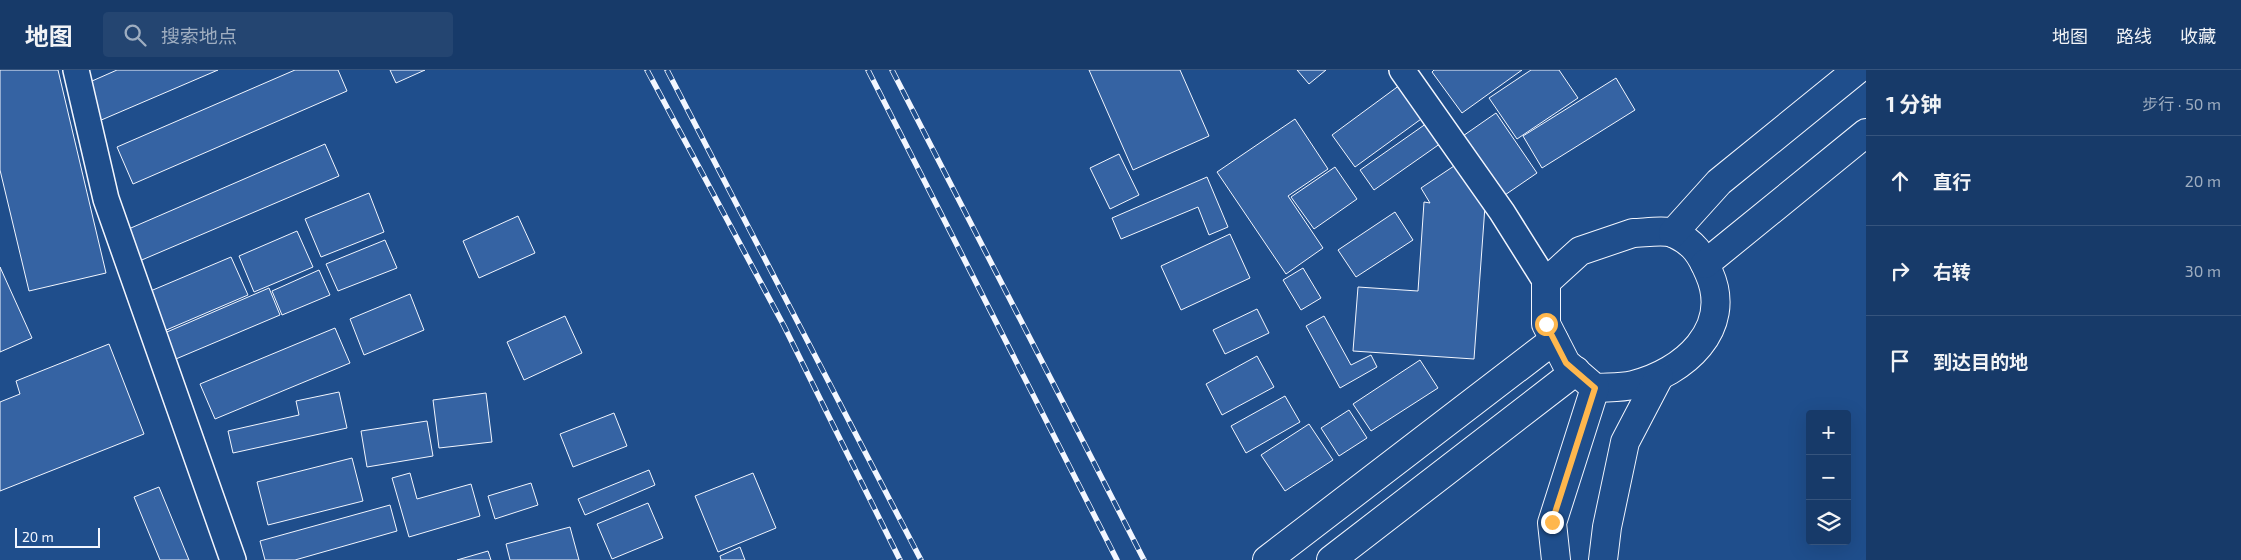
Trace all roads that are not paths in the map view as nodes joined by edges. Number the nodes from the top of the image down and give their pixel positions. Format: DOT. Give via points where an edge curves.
graph roads {
  1 [pos="76,70"];
  2 [pos="1402,70"];
  3 [pos="1857,70"];
  4 [pos="1866,134"];
  5 [pos="1673,233"];
  6 [pos="1705,264"];
  7 [pos="1546,282"];
  8 [pos="1554,340"];
  9 [pos="1659,377"];
  10 [pos="1585,379"];
  11 [pos="232,560"];
  12 [pos="1267,560"];
  13 [pos="1331,560"];
  14 [pos="1556,560"];
  15 [pos="1603,560"];
  1 -- 11 [label="street" via="106,199"];
  2 -- 7 [label="street" via="1502,212"];
  3 -- 5 [label="street" via="1719,182"];
  4 -- 6 [label="street"];
  5 -- 6 [label="street" via="1700,252"];
  5 -- 7 [label="street" via="1633,233 1580,251"];
  6 -- 9 [label="street" via="1714,283 1714,322 1696,351"];
  7 -- 8 [label="street" via="1546,324"];
  8 -- 10 [label="street" via="1566,363"];
  8 -- 12 [label="street"];
  9 -- 10 [label="street" via="1631,386"];
  9 -- 15 [label="street" via="1626,442"];
  10 -- 13 [label="street"];
  10 -- 14 [label="street" via="1552,522"];
}
